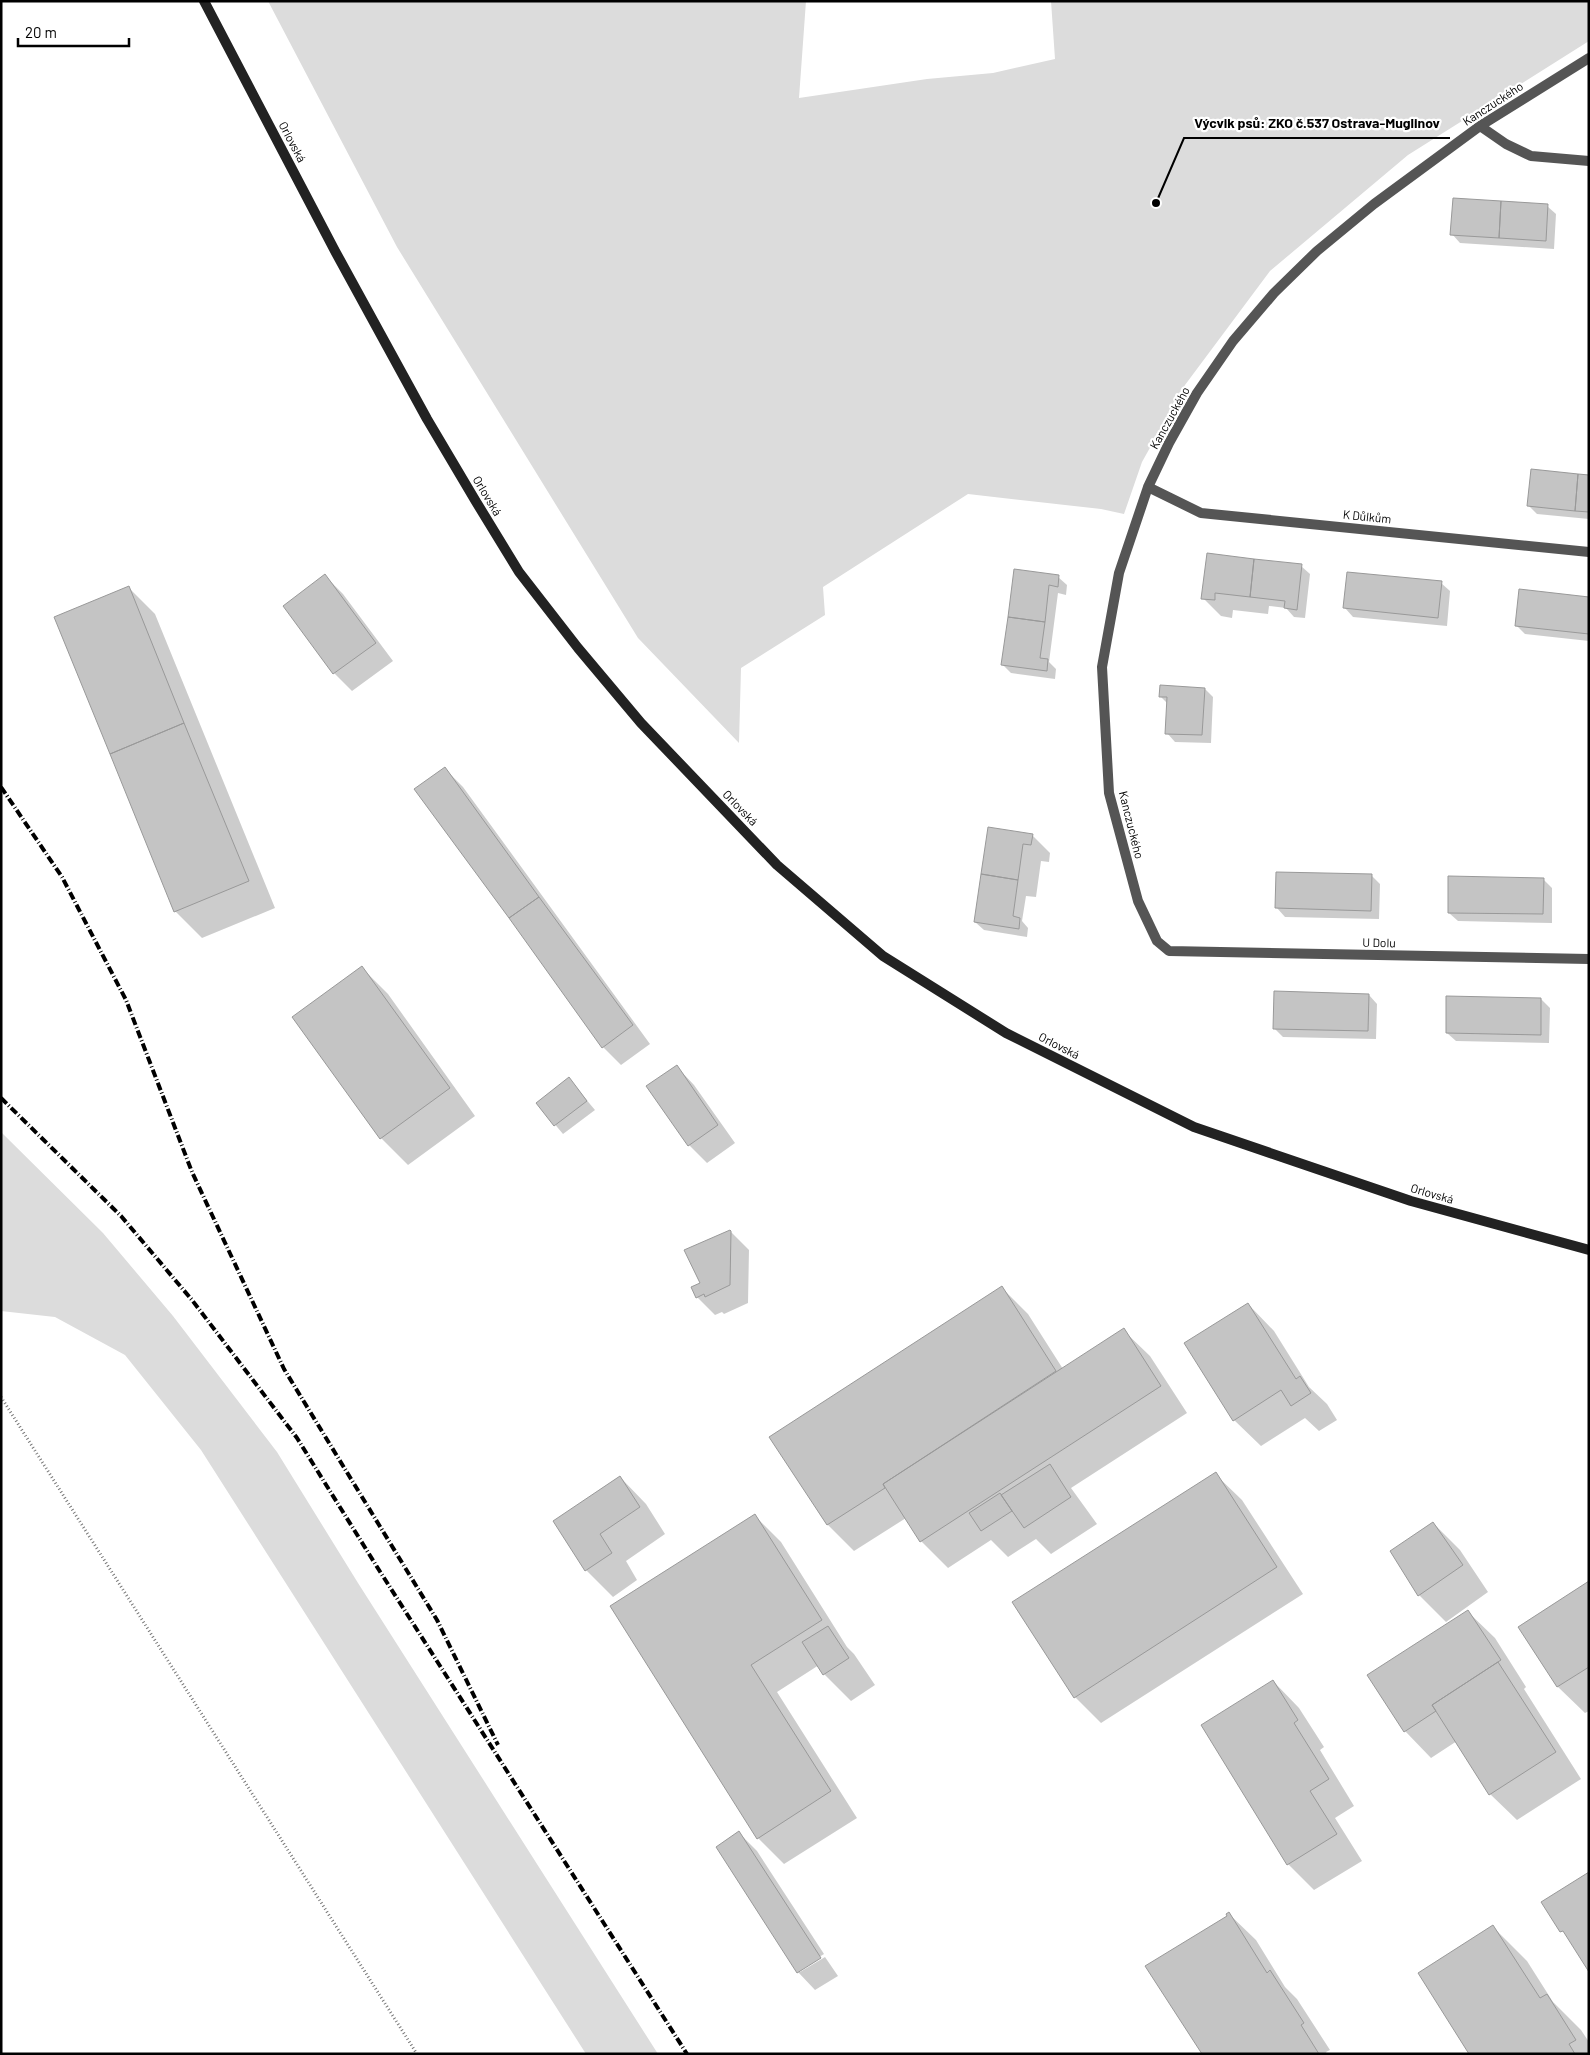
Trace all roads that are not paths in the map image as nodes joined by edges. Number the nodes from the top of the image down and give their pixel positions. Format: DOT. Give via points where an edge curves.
graph roads {
  1 [pos="204,1"];
  2 [pos="1589,58"];
  3 [pos="1480,126"];
  4 [pos="1589,160"];
  5 [pos="1148,487"];
  6 [pos="1589,552"];
  7 [pos="1169,951"];
  8 [pos="1589,960"];
  9 [pos="1589,1250"];
  1 -- 9 [label="main road, Orlovská" via="408,385 519,572 641,723 777,865 884,956 1006,1033 1194,1127 1411,1201"];
  2 -- 3 [label="street, Kanczuckého"];
  3 -- 4 [label="street" via="1531,156"];
  3 -- 5 [label="street, Kanczuckého" via="1374,204 1317,251 1274,293 1233,341 1197,393"];
  5 -- 6 [label="street, K Důlkům" via="1201,513"];
  5 -- 7 [label="street, Kanczuckého" via="1119,573 1102,667 1109,793 1138,901 1157,941"];
  7 -- 8 [label="street, U Dolu"];
}
